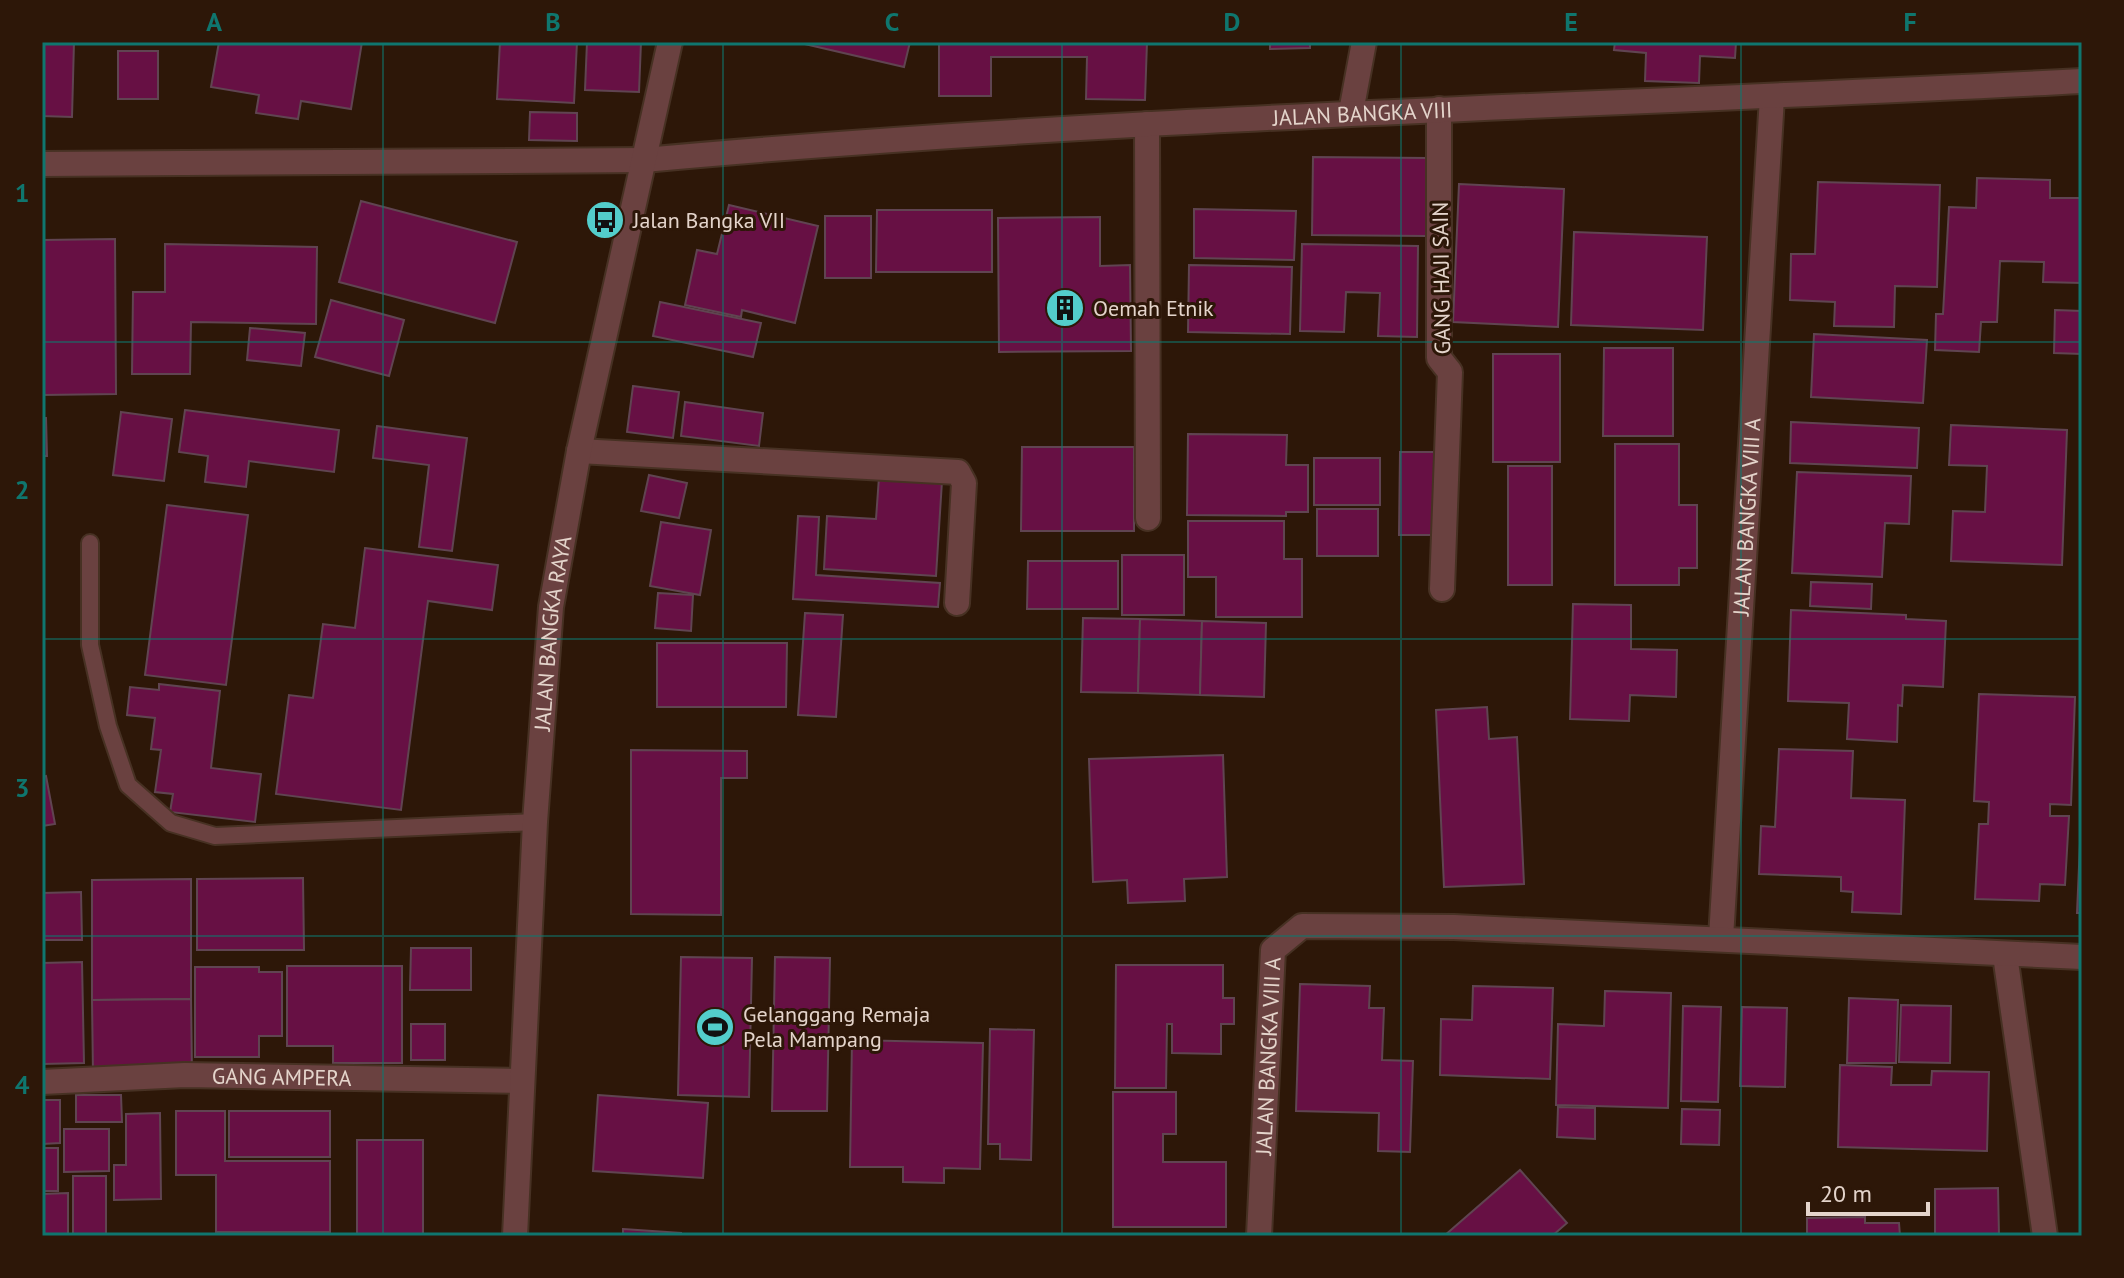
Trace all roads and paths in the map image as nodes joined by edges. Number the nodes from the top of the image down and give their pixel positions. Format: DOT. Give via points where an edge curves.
graph roads {
  1 [pos="670,42"];
  2 [pos="1364,42"];
  3 [pos="2082,81"];
  4 [pos="1772,97"];
  5 [pos="1439,109"];
  6 [pos="1351,112"];
  7 [pos="1147,124"];
  8 [pos="644,160"];
  9 [pos="42,164"];
  10 [pos="579,451"];
  11 [pos="1148,518"];
  12 [pos="90,543"];
  13 [pos="1442,589"];
  14 [pos="957,603"];
  15 [pos="535,822"];
  16 [pos="1721,938"];
  17 [pos="2005,955"];
  18 [pos="2082,957"];
  19 [pos="521,1081"];
  20 [pos="42,1082"];
  21 [pos="515,1236"];
  22 [pos="1259,1236"];
  23 [pos="2045,1236"];
  1 -- 8 [label="street, JALAN BANGKA RAYA"];
  2 -- 6 [label="street"];
  3 -- 4 [label="street, JALAN BANGKA VIII"];
  4 -- 5 [label="street, JALAN BANGKA VIII"];
  4 -- 16 [label="street, JALAN BANGKA VIII A"];
  5 -- 6 [label="street, JALAN BANGKA VIII"];
  5 -- 13 [label="street, GANG HAJI SAIN" via="1439,358 1450,372"];
  6 -- 7 [label="street, JALAN BANGKA VIII"];
  7 -- 8 [label="street, JALAN BANGKA VIII"];
  7 -- 11 [label="street"];
  8 -- 9 [label="street"];
  8 -- 10 [label="street, JALAN BANGKA RAYA"];
  10 -- 14 [label="street" via="958,472 964,483"];
  10 -- 15 [label="street, JALAN BANGKA RAYA" via="551,607"];
  12 -- 15 [label="lane" via="90,645 108,726 128,785 171,823 215,836"];
  15 -- 19 [label="street, JALAN BANGKA RAYA"];
  16 -- 17 [label="street, JALAN BANGKA VIII A"];
  16 -- 22 [label="street, JALAN BANGKA VIII A" via="1302,926 1273,950"];
  17 -- 18 [label="street, JALAN BANGKA VIII A"];
  17 -- 23 [label="street"];
  19 -- 20 [label="street, GANG AMPERA" via="185,1075"];
  19 -- 21 [label="street, JALAN BANGKA RAYA"];
}
